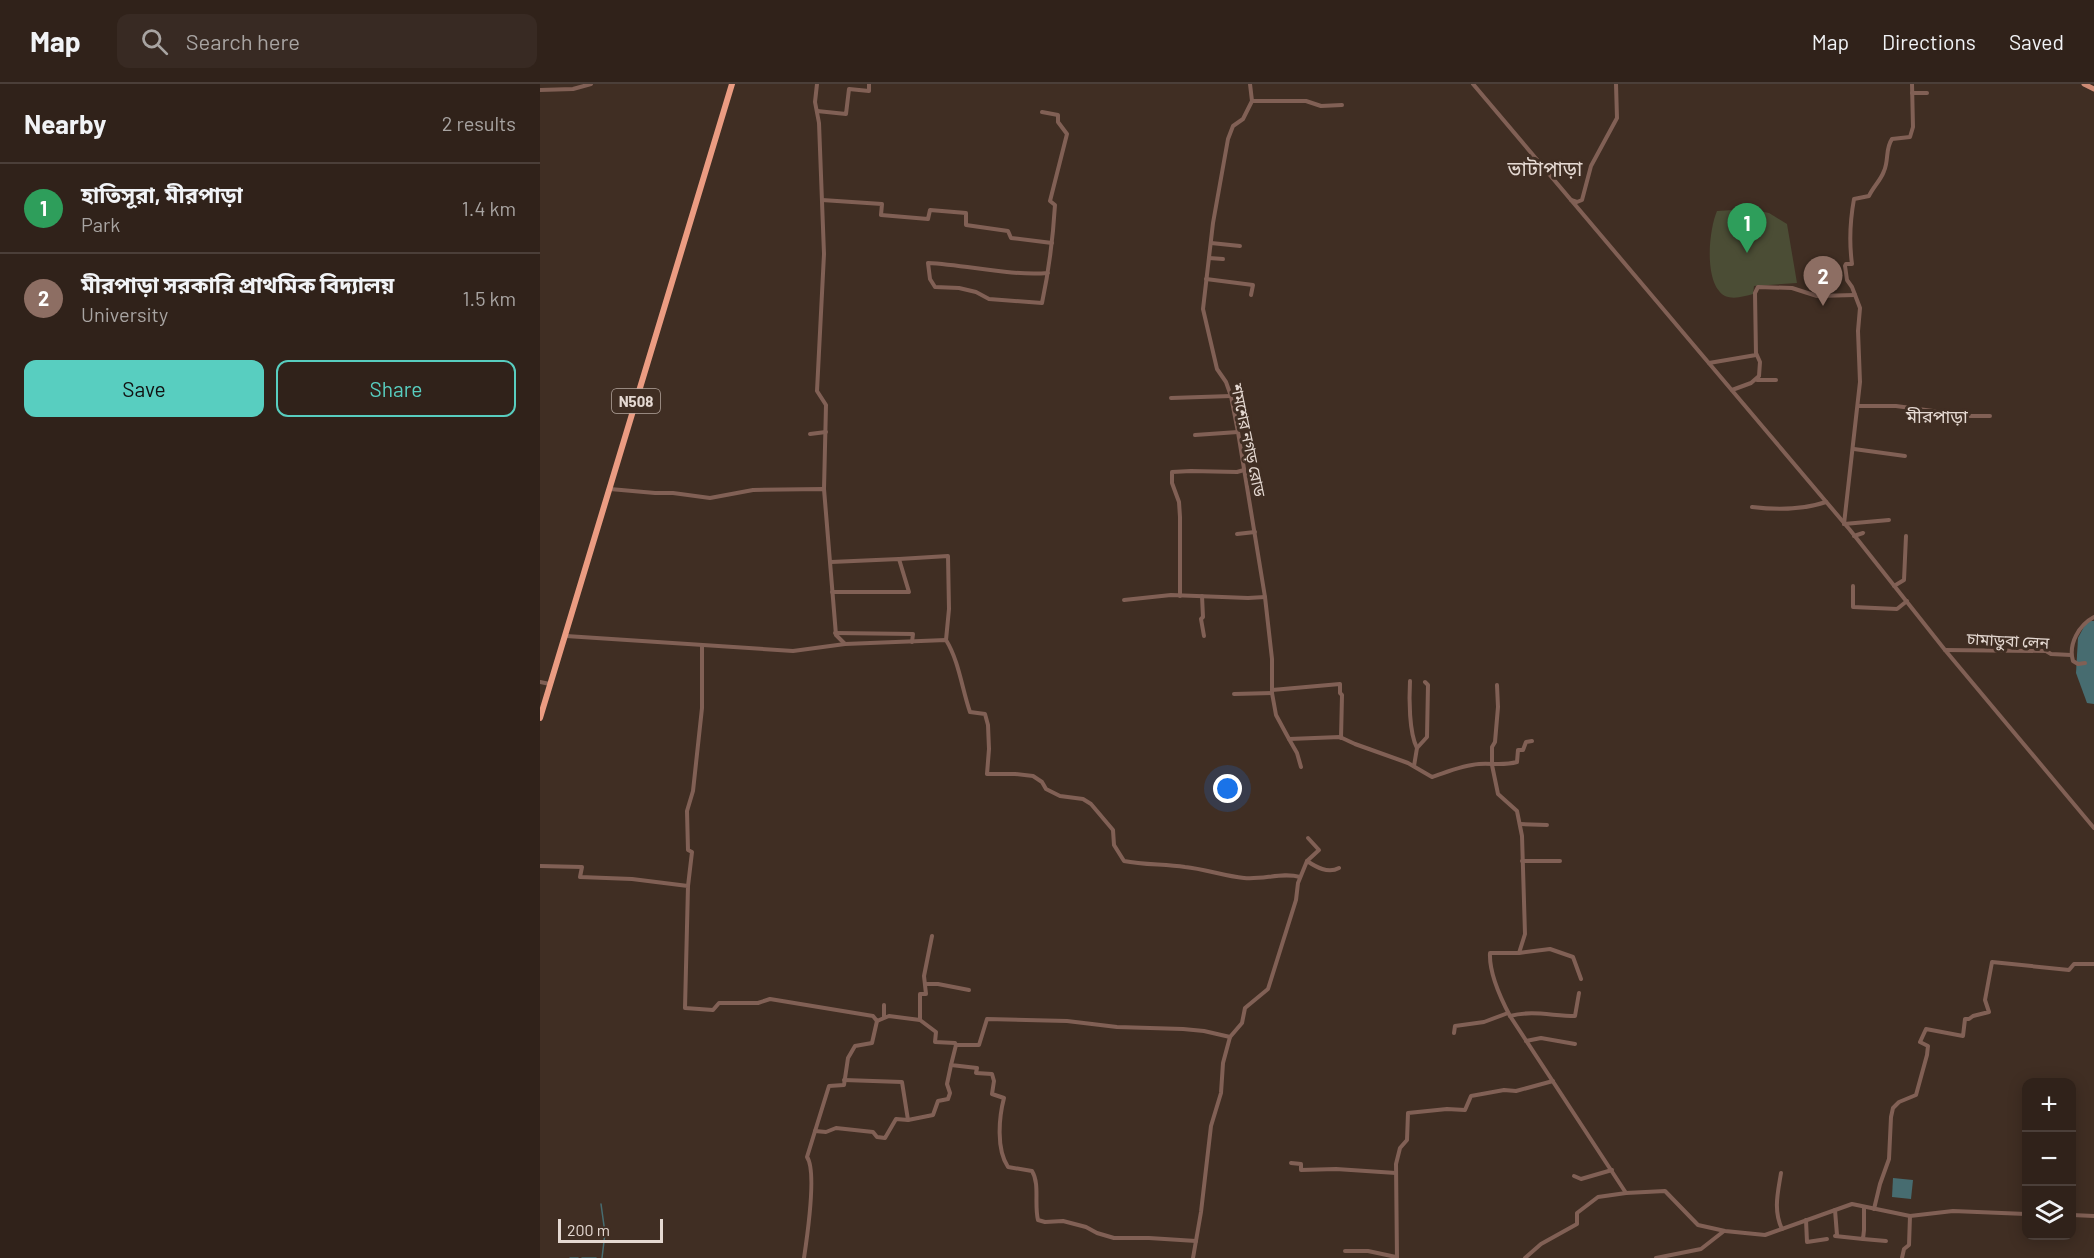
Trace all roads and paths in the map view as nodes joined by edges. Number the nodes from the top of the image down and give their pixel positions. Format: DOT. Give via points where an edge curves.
graph roads {
  1 [pos="591,84"];
  2 [pos="732,84"];
  3 [pos="817,84"];
  4 [pos="869,84"];
  5 [pos="1250,84"];
  6 [pos="1473,84"];
  7 [pos="1616,84"];
  8 [pos="1912,84"];
  9 [pos="2084,84"];
  10 [pos="2094,89"];
  11 [pos="540,90"];
  12 [pos="1912,93"];
  13 [pos="1927,93"];
  14 [pos="1252,101"];
  15 [pos="1342,105"];
  16 [pos="817,111"];
  17 [pos="1042,112"];
  18 [pos="822,200"];
  19 [pos="1570,200"];
  20 [pos="1052,243"];
  21 [pos="1211,243"];
  22 [pos="1240,246"];
  23 [pos="1209,258"];
  24 [pos="1223,259"];
  25 [pos="1048,273"];
  26 [pos="1206,279"];
  27 [pos="1251,295"];
  28 [pos="1855,295"];
  29 [pos="1756,353"];
  30 [pos="1709,363"];
  31 [pos="1756,380"];
  32 [pos="1776,380"];
  33 [pos="1732,390"];
  34 [pos="1231,396"];
  35 [pos="1171,398"];
  36 [pos="1858,406"];
  37 [pos="1990,416"];
  38 [pos="826,432"];
  39 [pos="1238,432"];
  40 [pos="810,435"];
  41 [pos="1195,435"];
  42 [pos="1854,449"];
  43 [pos="1905,456"];
  44 [pos="1244,470"];
  45 [pos="610,489"];
  46 [pos="824,489"];
  47 [pos="1826,502"];
  48 [pos="1752,507"];
  49 [pos="1889,520"];
  50 [pos="1844,524"];
  51 [pos="1255,532"];
  52 [pos="1863,533"];
  53 [pos="1236,534"];
  54 [pos="1854,536"];
  55 [pos="1906,536"];
  56 [pos="899,559"];
  57 [pos="831,562"];
  58 [pos="1853,586"];
  59 [pos="1894,586"];
  60 [pos="832,592"];
  61 [pos="1180,596"];
  62 [pos="1202,596"];
  63 [pos="1265,597"];
  64 [pos="1124,600"];
  65 [pos="1907,601"];
  66 [pos="2094,617"];
  67 [pos="836,633"];
  68 [pos="565,636"];
  69 [pos="1204,636"];
  70 [pos="946,640"];
  71 [pos="912,642"];
  72 [pos="845,644"];
  73 [pos="702,645"];
  74 [pos="1945,650"];
  75 [pos="2071,655"];
  76 [pos="2085,663"];
  77 [pos="1410,681"];
  78 [pos="540,682"];
  79 [pos="1425,682"];
  80 [pos="550,684"];
  81 [pos="1497,685"];
  82 [pos="1272,691"];
  83 [pos="1234,694"];
  84 [pos="540,718"];
  85 [pos="1288,738"];
  86 [pos="1341,738"];
  87 [pos="1532,741"];
  88 [pos="1417,748"];
  89 [pos="1492,765"];
  90 [pos="1301,767"];
  91 [pos="1414,767"];
  92 [pos="1520,824"];
  93 [pos="1547,825"];
  94 [pos="2094,828"];
  95 [pos="1308,838"];
  96 [pos="1307,861"];
  97 [pos="1522,861"];
  98 [pos="1560,861"];
  99 [pos="540,866"];
  100 [pos="1339,868"];
  101 [pos="1300,877"];
  102 [pos="688,886"];
  103 [pos="932,936"];
  104 [pos="1519,953"];
  105 [pos="2094,964"];
  106 [pos="1581,979"];
  107 [pos="925,984"];
  108 [pos="969,990"];
  109 [pos="1580,993"];
  110 [pos="884,1005"];
  111 [pos="1509,1014"];
  112 [pos="884,1017"];
  113 [pos="920,1020"];
  114 [pos="877,1021"];
  115 [pos="1454,1033"];
  116 [pos="1230,1037"];
  117 [pos="1526,1041"];
  118 [pos="1575,1044"];
  119 [pos="956,1045"];
  120 [pos="951,1065"];
  121 [pos="844,1080"];
  122 [pos="1553,1081"];
  123 [pos="908,1120"];
  124 [pos="815,1131"];
  125 [pos="1291,1163"];
  126 [pos="1612,1170"];
  127 [pos="1396,1173"];
  128 [pos="1781,1173"];
  129 [pos="1574,1176"];
  130 [pos="1626,1193"];
  131 [pos="1864,1207"];
  132 [pos="1874,1209"];
  133 [pos="1835,1210"];
  134 [pos="2022,1214"];
  135 [pos="2076,1215"];
  136 [pos="1910,1216"];
  137 [pos="2094,1216"];
  138 [pos="1806,1220"];
  139 [pos="1782,1229"];
  140 [pos="1725,1231"];
  141 [pos="1827,1239"];
  142 [pos="1863,1239"];
  143 [pos="1196,1241"];
  144 [pos="1886,1241"];
  145 [pos="1345,1251"];
  146 [pos="1397,1257"];
  147 [pos="804,1258"];
  148 [pos="1193,1258"];
  149 [pos="1525,1258"];
  150 [pos="1656,1258"];
  151 [pos="1902,1258"];
  1 -- 11 [label="street"];
  2 -- 45 [label="highway, N508"];
  3 -- 16 [label="street"];
  4 -- 16 [label="street" via="868,91 849,89 846,114"];
  5 -- 14 [label="street"];
  6 -- 19 [label="street"];
  7 -- 19 [label="street" via="1617,118 1591,166 1582,200"];
  8 -- 12 [label="street"];
  9 -- 10 [label="main road"];
  12 -- 13 [label="street"];
  12 -- 28 [label="street" via="1910,137 1892,139 1887,145 1884,173 1869,196 1854,199 1852,264 1845,266"];
  14 -- 15 [label="street"];
  14 -- 21 [label="street, শমশের নগড় রোড" via="1228,139"];
  16 -- 18 [label="street"];
  17 -- 20 [label="street" via="1058,115 1067,134 1050,201 1055,205"];
  18 -- 20 [label="street" via="882,204 881,215 928,219 930,210 966,213 966,225 1008,231 1011,238"];
  18 -- 38 [label="street" via="824,254 817,391 826,405"];
  19 -- 30 [label="street"];
  20 -- 25 [label="street"];
  21 -- 22 [label="street"];
  21 -- 23 [label="street, শমশের নগড় রোড"];
  23 -- 24 [label="street"];
  23 -- 26 [label="street, শমশের নগড় রোড"];
  25 -- 25 [label="street" via="1028,274 928,263 935,287 959,288 1018,302 1042,303"];
  26 -- 27 [label="street" via="1253,285"];
  26 -- 34 [label="street, শমশের নগড় রোড" via="1203,309 1217,369"];
  28 -- 29 [label="street" via="1817,296 1792,288 1758,287"];
  28 -- 36 [label="street" via="1860,308"];
  29 -- 30 [label="street"];
  29 -- 31 [label="street" via="1760,372"];
  30 -- 33 [label="street"];
  31 -- 32 [label="street"];
  31 -- 33 [label="street"];
  33 -- 47 [label="street"];
  34 -- 35 [label="street"];
  34 -- 39 [label="street, শমশের নগড় রোড"];
  36 -- 37 [label="street"];
  36 -- 42 [label="street"];
  38 -- 40 [label="street"];
  38 -- 46 [label="street"];
  39 -- 41 [label="street"];
  39 -- 44 [label="street, শমশের নগড় রোড"];
  42 -- 43 [label="street"];
  42 -- 50 [label="street"];
  44 -- 51 [label="street, শমশের নগড় রোড"];
  44 -- 61 [label="street" via="1172,472 1179,502"];
  45 -- 46 [label="street" via="710,498 753,490"];
  45 -- 68 [label="highway, N508"];
  46 -- 57 [label="street"];
  47 -- 48 [label="street" via="1788,509"];
  47 -- 50 [label="street"];
  49 -- 50 [label="street"];
  50 -- 54 [label="street"];
  51 -- 53 [label="street"];
  51 -- 63 [label="street, শমশের নগড় রোড"];
  52 -- 54 [label="street"];
  54 -- 59 [label="street"];
  55 -- 59 [label="street" via="1904,580"];
  56 -- 57 [label="street"];
  56 -- 60 [label="street" via="909,592"];
  56 -- 70 [label="street" via="948,556"];
  57 -- 60 [label="street"];
  58 -- 65 [label="street" via="1853,607 1897,609"];
  59 -- 65 [label="street"];
  60 -- 67 [label="street"];
  61 -- 62 [label="street"];
  61 -- 64 [label="street"];
  62 -- 63 [label="street"];
  62 -- 69 [label="street"];
  63 -- 82 [label="street, শমশের নগড় রোড"];
  65 -- 74 [label="street"];
  66 -- 75 [label="street, চামাডুবা লেন" via="2081,627"];
  67 -- 71 [label="street" via="912,634"];
  67 -- 72 [label="street"];
  68 -- 73 [label="street"];
  68 -- 80 [label="highway, N508"];
  70 -- 71 [label="street"];
  70 -- 101 [label="street" via="954,653 970,712 985,714 987,774 1033,776 1060,796 1091,804 1113,830 1114,844 1124,861 1198,868 1244,878 1285,874"];
  71 -- 72 [label="street"];
  72 -- 73 [label="street" via="793,651"];
  73 -- 102 [label="street" via="702,708 693,791 687,811 688,850 692,852"];
  74 -- 75 [label="street, চামাডুবা লেন" via="2046,651"];
  74 -- 94 [label="street"];
  75 -- 76 [label="street, চামাডুবা লেন" via="2078,664"];
  77 -- 88 [label="street"];
  78 -- 80 [label="street"];
  79 -- 88 [label="street" via="1426,736"];
  80 -- 84 [label="highway, N508"];
  81 -- 89 [label="street"];
  82 -- 83 [label="street"];
  82 -- 85 [label="street, শমশের নগড় রোড" via="1276,715"];
  82 -- 86 [label="street" via="1340,684"];
  85 -- 86 [label="street"];
  85 -- 90 [label="street, শমশের নগড় রোড"];
  86 -- 91 [label="street"];
  87 -- 89 [label="street" via="1526,742 1524,750 1518,750 1517,762"];
  88 -- 91 [label="street"];
  89 -- 91 [label="street" via="1466,766 1431,777"];
  89 -- 92 [label="street" via="1498,794 1517,811"];
  92 -- 93 [label="street"];
  92 -- 97 [label="street"];
  95 -- 96 [label="street" via="1319,850"];
  96 -- 100 [label="street" via="1317,868"];
  96 -- 101 [label="street"];
  97 -- 98 [label="street"];
  97 -- 104 [label="street" via="1525,934"];
  99 -- 102 [label="street" via="582,867 580,877"];
  101 -- 116 [label="street" via="1268,989 1245,1008 1242,1023"];
  102 -- 114 [label="street" via="685,1008 713,1010 719,1003 758,1003 770,999 873,1016"];
  103 -- 107 [label="street"];
  104 -- 106 [label="street" via="1555,949 1573,957"];
  104 -- 111 [label="street" via="1490,953 1494,978"];
  105 -- 132 [label="street" via="2074,964 2069,970 1992,962 1984,1000 1989,1012 1965,1019 1963,1036 1926,1029 1920,1042 1928,1046 1927,1055 1916,1095 1893,1108 1889,1159"];
  107 -- 108 [label="street"];
  107 -- 113 [label="street" via="926,994 920,994"];
  109 -- 111 [label="street" via="1575,1016"];
  110 -- 112 [label="street"];
  111 -- 115 [label="street" via="1455,1026"];
  111 -- 117 [label="street"];
  112 -- 113 [label="street"];
  112 -- 114 [label="street"];
  113 -- 119 [label="street" via="936,1032 935,1042"];
  114 -- 121 [label="street" via="872,1043 855,1046 850,1054"];
  116 -- 119 [label="street" via="1204,1031 987,1019 979,1046"];
  116 -- 143 [label="street" via="1221,1093 1210,1126"];
  117 -- 118 [label="street" via="1541,1038"];
  117 -- 122 [label="street"];
  119 -- 120 [label="street"];
  120 -- 123 [label="street" via="948,1099 938,1101 933,1115"];
  120 -- 143 [label="street" via="992,1074 992,1094 1004,1098 1001,1140 1005,1162 1008,1167 1032,1171 1036,1176 1038,1220 1063,1221 1114,1238"];
  121 -- 123 [label="street" via="902,1082"];
  121 -- 124 [label="street" via="844,1085 829,1086"];
  122 -- 126 [label="street"];
  122 -- 127 [label="street" via="1523,1090 1471,1096 1465,1110 1408,1113 1407,1140 1400,1148"];
  123 -- 124 [label="street" via="897,1119 885,1138 873,1132 836,1128"];
  124 -- 147 [label="street" via="807,1157 812,1164"];
  125 -- 127 [label="street" via="1300,1164 1301,1170"];
  126 -- 129 [label="street" via="1581,1179"];
  126 -- 130 [label="street"];
  127 -- 146 [label="street"];
  128 -- 139 [label="street" via="1776,1204"];
  130 -- 140 [label="street" via="1665,1191 1698,1225"];
  130 -- 149 [label="street" via="1598,1197 1577,1213 1577,1224"];
  131 -- 132 [label="street"];
  131 -- 133 [label="street" via="1852,1204"];
  131 -- 142 [label="street"];
  132 -- 136 [label="street"];
  133 -- 138 [label="street"];
  133 -- 142 [label="street" via="1836,1235"];
  134 -- 136 [label="street" via="1953,1211"];
  135 -- 137 [label="street"];
  136 -- 151 [label="street" via="1909,1245"];
  138 -- 139 [label="street"];
  138 -- 141 [label="street" via="1807,1242"];
  139 -- 140 [label="street" via="1765,1234"];
  140 -- 150 [label="street" via="1701,1249"];
  142 -- 144 [label="street"];
  143 -- 148 [label="street"];
  145 -- 146 [label="street"];
}
